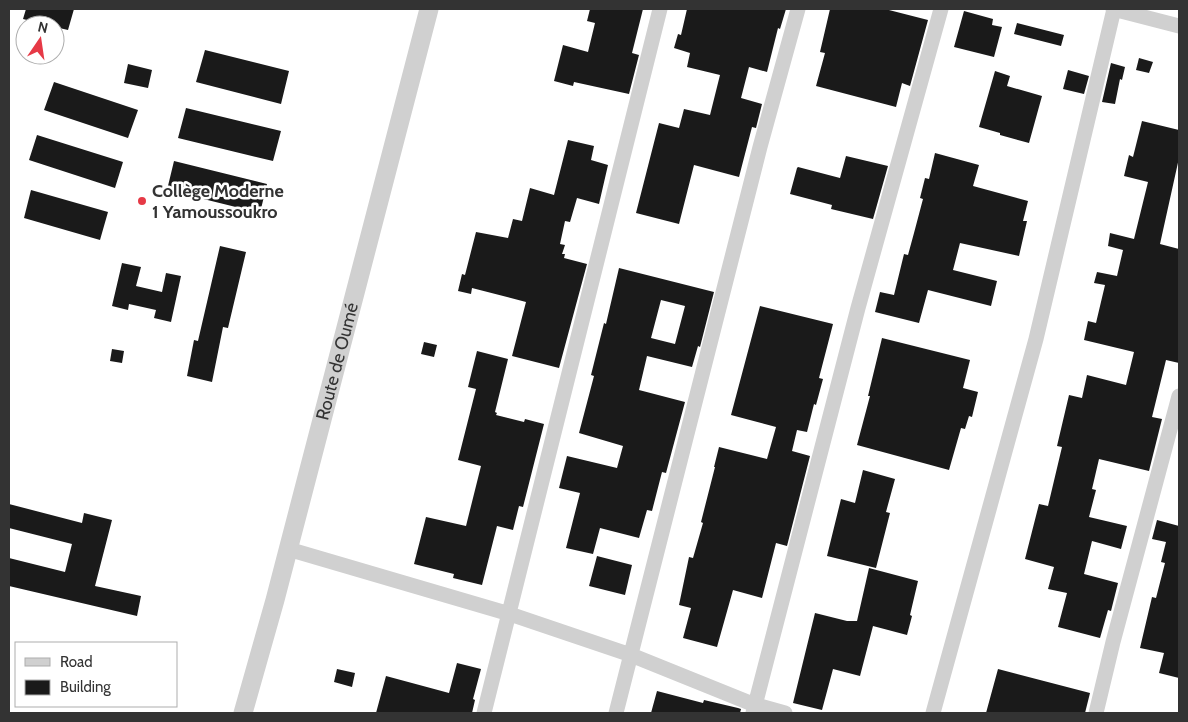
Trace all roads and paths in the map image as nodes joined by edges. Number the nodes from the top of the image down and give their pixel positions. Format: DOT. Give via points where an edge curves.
graph roads {
  1 [pos="430,9"];
  2 [pos="660,9"];
  3 [pos="798,9"];
  4 [pos="941,9"];
  5 [pos="1114,9"];
  6 [pos="1179,26"];
  7 [pos="1179,396"];
  8 [pos="288,549"];
  9 [pos="510,614"];
  10 [pos="631,655"];
  11 [pos="754,709"];
  12 [pos="243,713"];
  13 [pos="484,713"];
  14 [pos="616,713"];
  15 [pos="785,713"];
  16 [pos="933,713"];
  17 [pos="1096,713"];
  1 -- 8 [label="street, Route de Oumé"];
  2 -- 9 [label="street"];
  3 -- 10 [label="street"];
  4 -- 11 [label="street" via="858,308"];
  5 -- 6 [label="street"];
  5 -- 16 [label="street" via="1036,339"];
  7 -- 17 [label="street"];
  8 -- 9 [label="street"];
  8 -- 12 [label="street, Route de Oumé"];
  9 -- 10 [label="street"];
  9 -- 13 [label="street"];
  10 -- 11 [label="street"];
  10 -- 14 [label="street"];
  11 -- 15 [label="street"];
}
